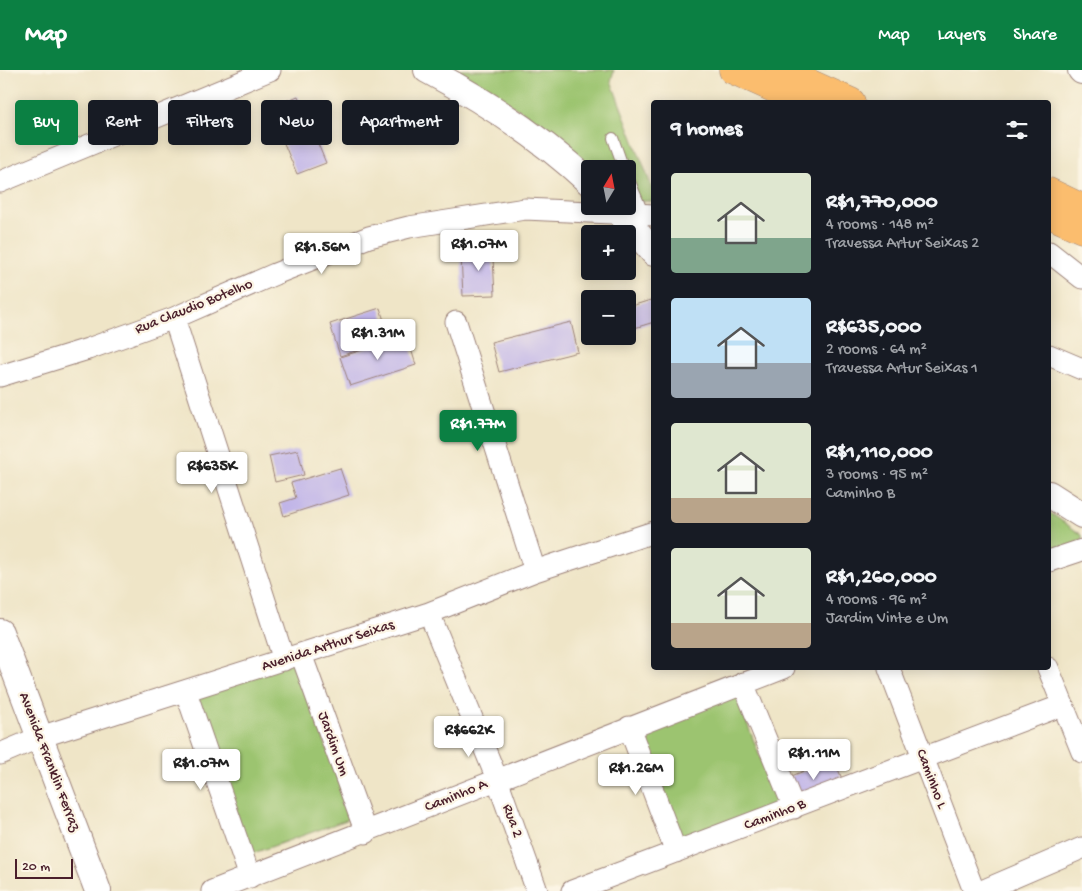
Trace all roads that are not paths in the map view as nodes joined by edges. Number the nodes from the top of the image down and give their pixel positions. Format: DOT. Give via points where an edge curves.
graph roads {
  1 [pos="270,70"];
  2 [pos="427,70"];
  3 [pos="733,70"];
  4 [pos="780,70"];
  5 [pos="800,100"];
  6 [pos="848,100"];
  7 [pos="613,138"];
  8 [pos="621,160"];
  9 [pos="581,174"];
  10 [pos="0,182"];
  11 [pos="1051,193"];
  12 [pos="1082,208"];
  13 [pos="581,211"];
  14 [pos="635,215"];
  15 [pos="1051,215"];
  16 [pos="1082,229"];
  17 [pos="651,246"];
  18 [pos="1051,254"];
  19 [pos="1082,278"];
  20 [pos="174,318"];
  21 [pos="456,322"];
  22 [pos="1051,356"];
  23 [pos="1079,364"];
  24 [pos="0,376"];
  25 [pos="1051,495"];
  26 [pos="1082,515"];
  27 [pos="651,533"];
  28 [pos="1082,550"];
  29 [pos="1051,560"];
  30 [pos="535,571"];
  31 [pos="429,613"];
  32 [pos="0,632"];
  33 [pos="293,657"];
  34 [pos="779,670"];
  35 [pos="890,670"];
  36 [pos="1049,670"];
  37 [pos="743,683"];
  38 [pos="186,692"];
  39 [pos="1063,704"];
  40 [pos="628,727"];
  41 [pos="40,737"];
  42 [pos="1082,752"];
  43 [pos="0,754"];
  44 [pos="923,759"];
  45 [pos="497,779"];
  46 [pos="794,808"];
  47 [pos="366,833"];
  48 [pos="1082,848"];
  49 [pos="676,852"];
  50 [pos="250,877"];
  51 [pos="98,891"];
  52 [pos="212,891"];
  53 [pos="537,891"];
  54 [pos="572,891"];
  55 [pos="974,891"];
  56 [pos="982,891"];
  1 -- 10 [label="street"];
  2 -- 9 [label="street" via="508,120 564,158"];
  3 -- 5 [label="main road"];
  4 -- 6 [label="main road"];
  7 -- 8 [label="lane"];
  11 -- 12 [label="main road"];
  13 -- 20 [label="street, Rua Claudio Botelho" via="525,209 409,227 360,240"];
  14 -- 17 [label="street"];
  15 -- 16 [label="main road"];
  18 -- 19 [label="street"];
  20 -- 24 [label="street, Rua Claudio Botelho"];
  20 -- 33 [label="street, Jardim Um"];
  21 -- 30 [label="street"];
  22 -- 23 [label="street"];
  25 -- 26 [label="street"];
  27 -- 30 [label="street, Avenida Arthur Seixas"];
  28 -- 29 [label="street"];
  30 -- 31 [label="street, Avenida Arthur Seixas"];
  31 -- 33 [label="street, Avenida Arthur Seixas"];
  31 -- 45 [label="street, Rua 2"];
  32 -- 41 [label="street, Avenida Franklin Ferraz"];
  33 -- 38 [label="street, Avenida Arthur Seixas"];
  33 -- 47 [label="street, Jardim Um"];
  34 -- 37 [label="street, Caminho A"];
  35 -- 44 [label="street, Caminho L"];
  36 -- 39 [label="street"];
  37 -- 40 [label="street, Caminho A"];
  37 -- 46 [label="street"];
  38 -- 41 [label="street, Avenida Arthur Seixas"];
  38 -- 50 [label="street"];
  39 -- 42 [label="street"];
  39 -- 44 [label="street, Caminho B"];
  40 -- 45 [label="street, Caminho A"];
  40 -- 49 [label="street"];
  41 -- 43 [label="street, Avenida Arthur Seixas"];
  41 -- 51 [label="street, Avenida Franklin Ferraz"];
  44 -- 46 [label="street, Caminho B"];
  44 -- 55 [label="street, Caminho L"];
  45 -- 47 [label="street, Caminho A"];
  45 -- 53 [label="street, Rua 2"];
  46 -- 49 [label="street, Caminho B"];
  47 -- 50 [label="street, Caminho A"];
  48 -- 56 [label="street"];
  49 -- 54 [label="street, Caminho B"];
  50 -- 52 [label="street, Caminho A"];
}
